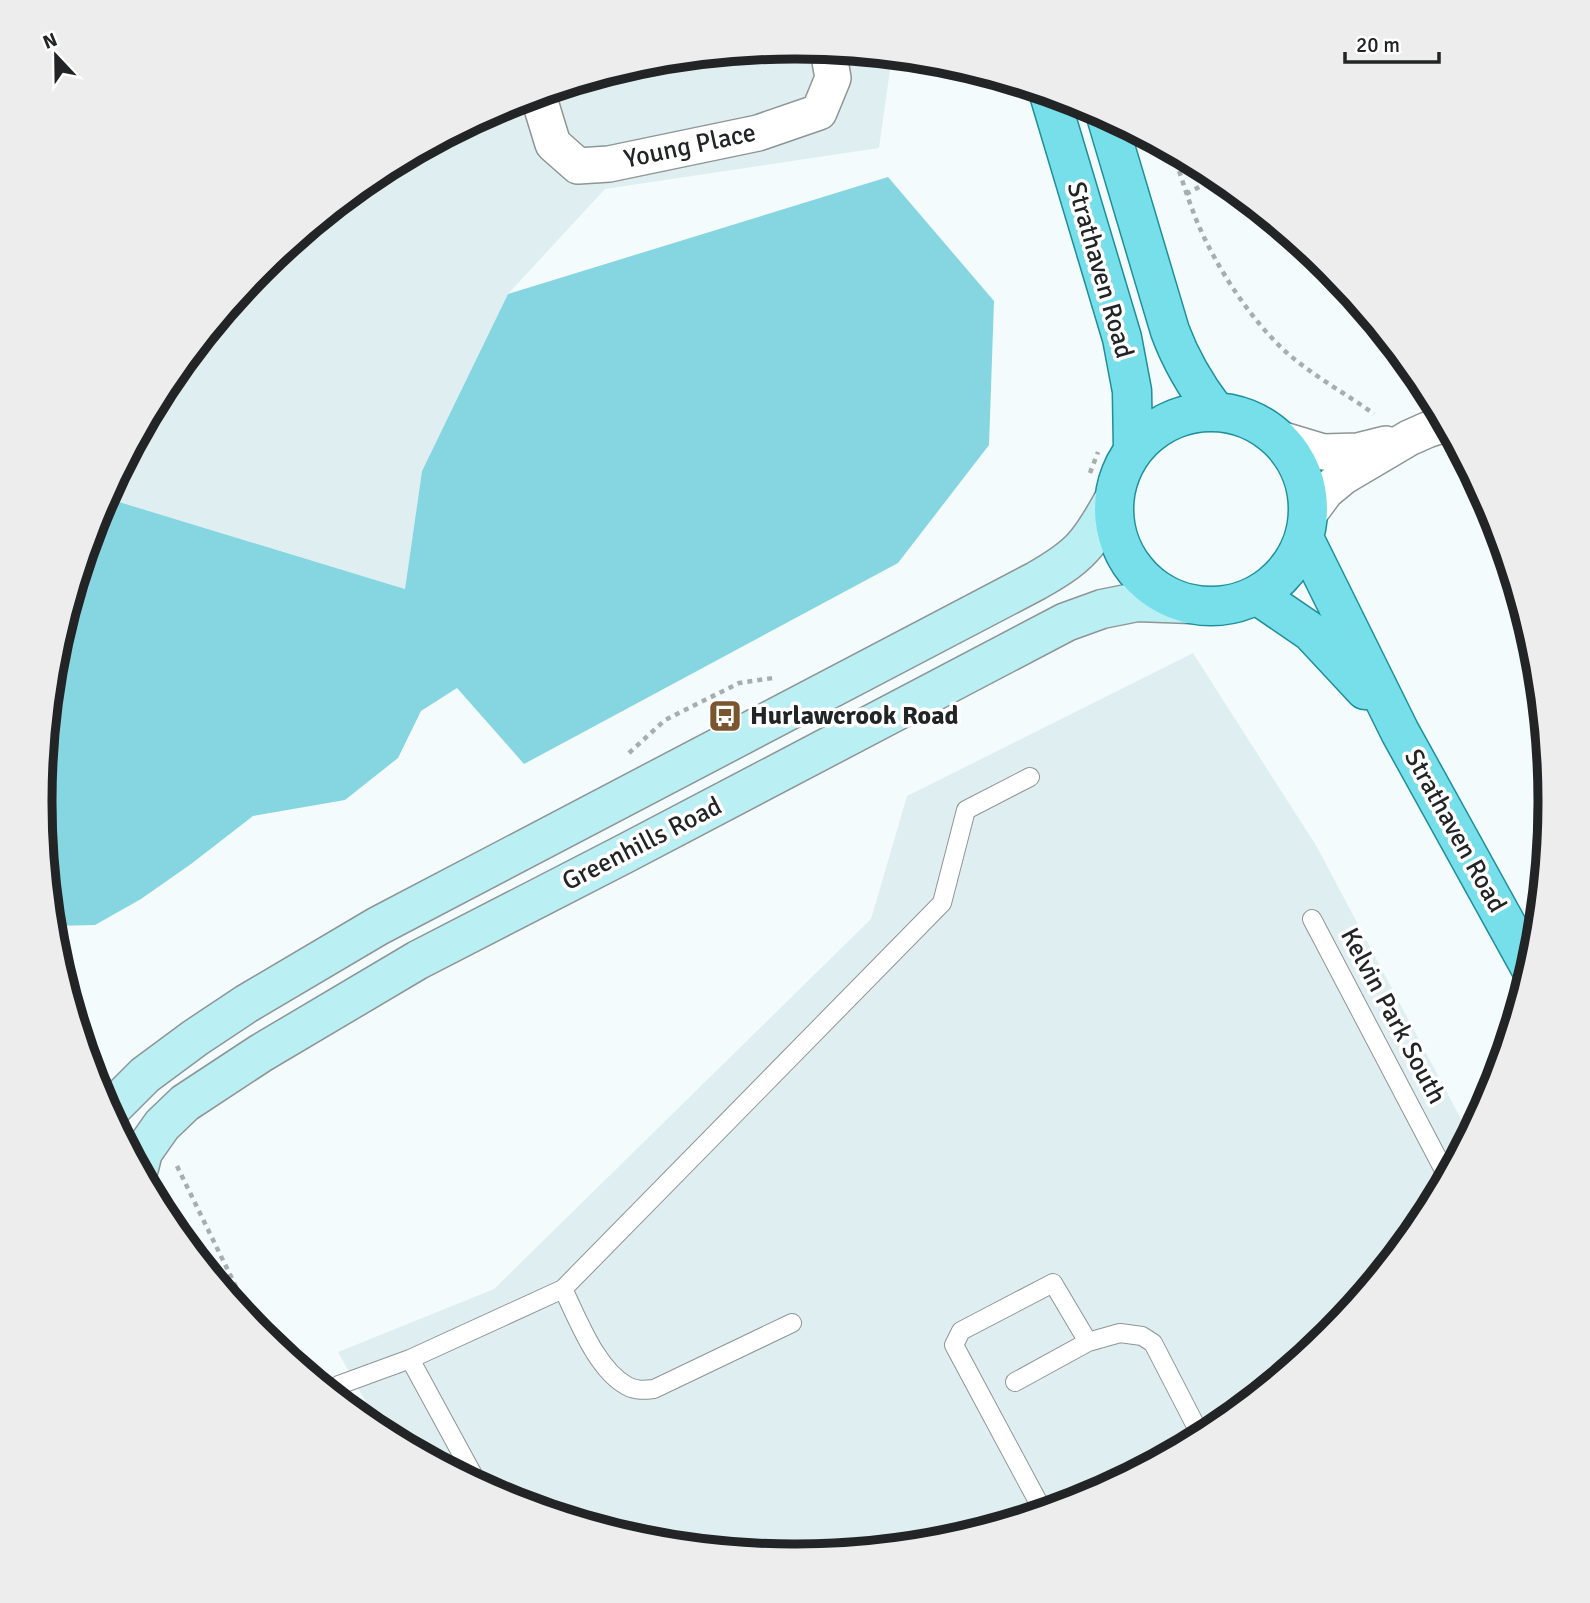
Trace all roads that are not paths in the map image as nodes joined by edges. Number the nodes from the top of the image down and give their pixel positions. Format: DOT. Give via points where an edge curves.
graph roads {
  1 [pos="830,60"];
  2 [pos="541,104"];
  3 [pos="1052,105"];
  4 [pos="1110,130"];
  5 [pos="1215,411"];
  6 [pos="1436,427"];
  7 [pos="1409,438"];
  8 [pos="1280,439"];
  9 [pos="1116,448"];
  10 [pos="1101,489"];
  11 [pos="1306,526"];
  12 [pos="1257,595"];
  13 [pos="1191,604"];
  14 [pos="1400,732"];
  15 [pos="1030,777"];
  16 [pos="1312,919"];
  17 [pos="1522,952"];
  18 [pos="117,1103"];
  19 [pos="142,1155"];
  20 [pos="1442,1166"];
  21 [pos="563,1289"];
  22 [pos="792,1323"];
  23 [pos="1088,1342"];
  24 [pos="410,1359"];
  25 [pos="1015,1382"];
  26 [pos="337,1386"];
  27 [pos="1196,1426"];
  28 [pos="470,1468"];
  29 [pos="1039,1503"];
  1 -- 2 [label="street, Young Place" via="833,78 819,112 758,133 609,164 579,166 553,144"];
  3 -- 9 [label="main road, Strathaven Road" via="1122,338 1132,391"];
  4 -- 5 [label="main road, Strathaven Road" via="1174,343"];
  5 -- 8 [label="main road" via="1250,419"];
  5 -- 9 [label="main road" via="1178,417"];
  6 -- 7 [label="street"];
  7 -- 8 [label="street" via="1358,451 1323,452"];
  7 -- 11 [label="street" via="1326,491"];
  8 -- 11 [label="main road" via="1306,486"];
  9 -- 10 [label="main road" via="1119,474"];
  10 -- 13 [label="main road" via="1123,552 1133,567 1158,591"];
  10 -- 18 [label="street, Greenhills Road" via="1095,531 1082,548 1047,575 377,926 195,1038 145,1075"];
  11 -- 12 [label="main road" via="1297,555 1286,571"];
  11 -- 14 [label="main road, Strathaven Road"];
  12 -- 13 [label="main road" via="1236,603"];
  12 -- 14 [label="main road, Strathaven Road" via="1311,632"];
  13 -- 19 [label="street, Greenhills Road" via="1137,602 1066,622 418,960 186,1103 162,1125"];
  14 -- 17 [label="main road, Strathaven Road"];
  15 -- 21 [label="lane" via="966,810 942,903"];
  16 -- 20 [label="lane, Kelvin Park South"];
  21 -- 22 [label="lane" via="597,1356 617,1379 640,1390 654,1389"];
  21 -- 24 [label="lane"];
  23 -- 25 [label="lane"];
  23 -- 27 [label="lane" via="1120,1333 1142,1336 1153,1343"];
  23 -- 29 [label="lane" via="1053,1283 961,1331 954,1345"];
  24 -- 26 [label="lane"];
  24 -- 28 [label="lane"];
}
